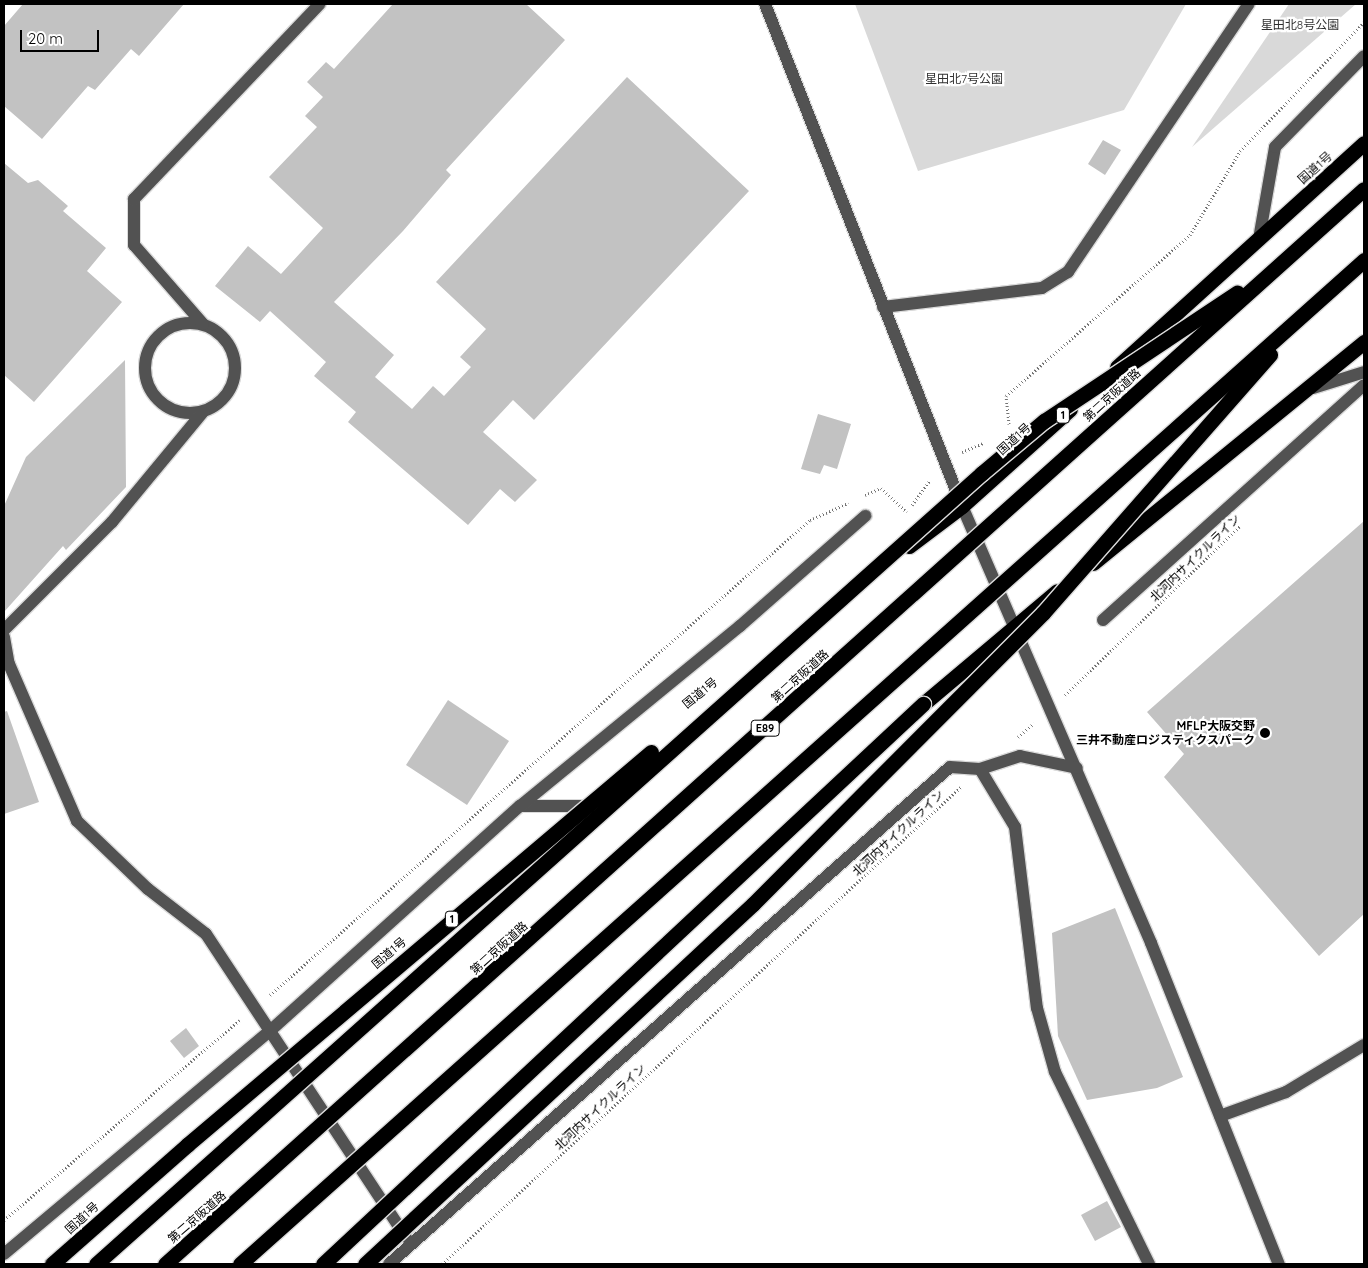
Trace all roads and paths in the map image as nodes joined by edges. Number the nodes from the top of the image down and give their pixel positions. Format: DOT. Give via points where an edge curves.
graph roads {
  1 [pos="320,4"];
  2 [pos="765,4"];
  3 [pos="1249,4"];
  4 [pos="1364,56"];
  5 [pos="1364,143"];
  6 [pos="1364,190"];
  7 [pos="1259,239"];
  8 [pos="1364,260"];
  9 [pos="1280,264"];
  10 [pos="1316,302"];
  11 [pos="884,307"];
  12 [pos="203,324"];
  13 [pos="1364,342"];
  14 [pos="1364,372"];
  15 [pos="1364,385"];
  16 [pos="1313,388"];
  17 [pos="203,412"];
  18 [pos="962,506"];
  19 [pos="865,516"];
  20 [pos="1244,522"];
  21 [pos="1103,620"];
  22 [pos="1012,627"];
  23 [pos="4,630"];
  24 [pos="4,637"];
  25 [pos="1050,709"];
  26 [pos="1015,739"];
  27 [pos="1077,768"];
  28 [pos="980,769"];
  29 [pos="520,806"];
  30 [pos="584,806"];
  31 [pos="271,1030"];
  32 [pos="1364,1045"];
  33 [pos="1220,1116"];
  34 [pos="410,1243"];
  35 [pos="4,1254"];
  36 [pos="52,1264"];
  37 [pos="96,1264"];
  38 [pos="164,1264"];
  39 [pos="240,1264"];
  40 [pos="323,1264"];
  41 [pos="365,1264"];
  42 [pos="389,1264"];
  43 [pos="442,1264"];
  44 [pos="1149,1264"];
  45 [pos="1279,1264"];
  1 -- 12 [label="street" via="134,199 134,246"];
  2 -- 11 [label="street"];
  3 -- 11 [label="street" via="1068,272 1042,288"];
  4 -- 7 [label="street" via="1275,147"];
  5 -- 7 [label="highway, 国道1号 / 1"];
  6 -- 9 [label="highway, 第二京阪道路 / E89, bridge"];
  7 -- 18 [label="highway, 国道1号 / 1"];
  8 -- 10 [label="highway, bridge"];
  9 -- 37 [label="highway, bridge" via="1044,421 982,473"];
  9 -- 38 [label="highway, 第二京阪道路 / E89, bridge"];
  10 -- 39 [label="highway, bridge"];
  10 -- 41 [label="highway, bridge" via="1036,620 753,904"];
  11 -- 18 [label="street"];
  12 -- 17 [label="street" via="227,341 236,368 227,396"];
  12 -- 17 [label="street" via="180,324 160,334 145,360 145,376 160,402 187,414"];
  13 -- 16 [label="highway"];
  14 -- 16 [label="street"];
  15 -- 21 [label="street"];
  16 -- 22 [label="highway"];
  17 -- 23 [label="street" via="112,522"];
  18 -- 22 [label="street"];
  18 -- 30 [label="highway, 国道1号 / 1, bridge" via="860,583"];
  19 -- 29 [label="street" via="740,626"];
  20 -- 25 [label="path, 北河内サイクルライン"];
  22 -- 25 [label="street"];
  22 -- 40 [label="highway, bridge" via="923,704"];
  24 -- 31 [label="street" via="9,664 77,821 148,889 206,934"];
  25 -- 26 [label="path, 北河内サイクルライン"];
  25 -- 27 [label="street"];
  27 -- 28 [label="street" via="1020,756"];
  27 -- 33 [label="street"];
  28 -- 34 [label="street" via="950,767"];
  28 -- 43 [label="path, 北河内サイクルライン"];
  28 -- 44 [label="street" via="1015,827 1037,1008 1055,1072"];
  29 -- 30 [label="street"];
  29 -- 31 [label="street"];
  30 -- 36 [label="highway, 国道1号 / 1, bridge"];
  31 -- 34 [label="street"];
  31 -- 35 [label="street"];
  32 -- 33 [label="street" via="1286,1092"];
  33 -- 45 [label="street"];
  34 -- 42 [label="street"];
}
